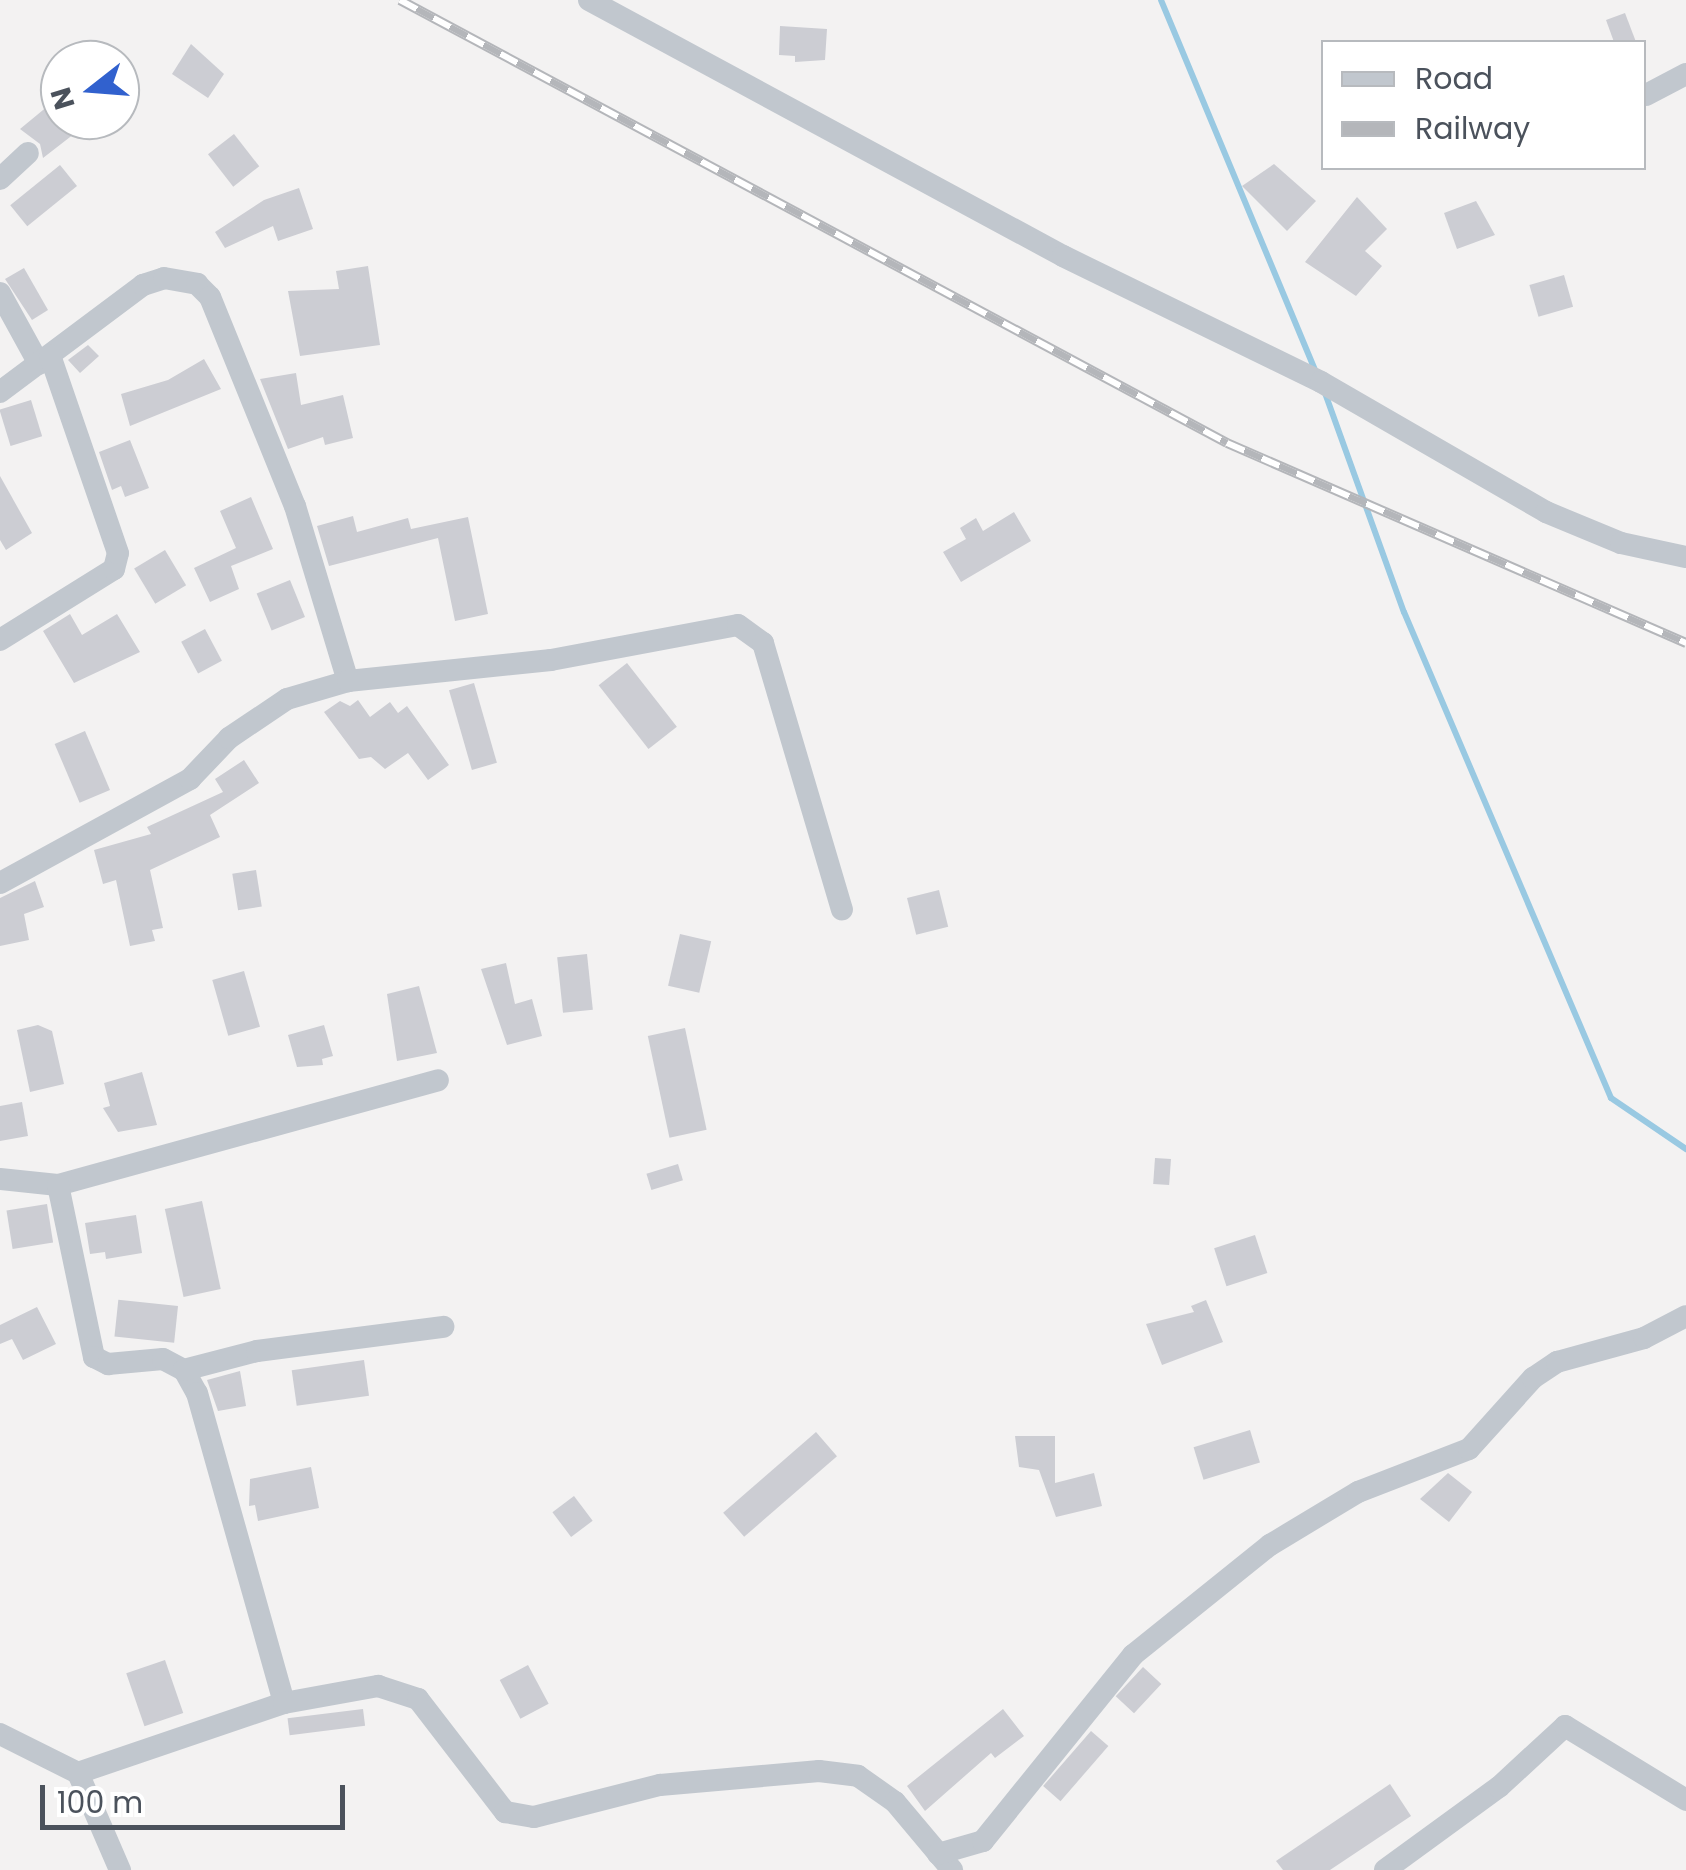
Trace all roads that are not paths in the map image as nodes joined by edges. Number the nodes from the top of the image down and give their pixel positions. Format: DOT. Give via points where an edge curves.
graph roads {
  1 [pos="589,0"];
  2 [pos="1686,74"];
  3 [pos="1646,94"];
  4 [pos="28,153"];
  5 [pos="0,179"];
  6 [pos="0,293"];
  7 [pos="44,359"];
  8 [pos="0,392"];
  9 [pos="1686,557"];
  10 [pos="0,640"];
  11 [pos="348,680"];
  12 [pos="0,883"];
  13 [pos="842,910"];
  14 [pos="438,1080"];
  15 [pos="0,1179"];
  16 [pos="58,1185"];
  17 [pos="1686,1316"];
  18 [pos="443,1327"];
  19 [pos="184,1370"];
  20 [pos="284,1703"];
  21 [pos="0,1734"];
  22 [pos="78,1772"];
  23 [pos="1686,1800"];
  24 [pos="945,1862"];
  25 [pos="120,1870"];
  26 [pos="1385,1870"];
  1 -- 9 [label="street" via="1063,256 1320,382 1546,512 1621,542"];
  2 -- 3 [label="street"];
  4 -- 5 [label="street"];
  6 -- 7 [label="street"];
  7 -- 8 [label="street"];
  7 -- 10 [label="street" via="118,553 114,569"];
  7 -- 11 [label="street" via="143,286 184,278 210,297 295,506"];
  11 -- 12 [label="street" via="287,699 229,738 190,779"];
  11 -- 13 [label="street" via="551,660 714,625 752,631 763,643"];
  14 -- 16 [label="street"];
  15 -- 16 [label="street"];
  16 -- 19 [label="street" via="94,1357 108,1364 163,1359"];
  17 -- 24 [label="street" via="1644,1338 1557,1362 1533,1378 1469,1448 1358,1492 1270,1545 1133,1654 983,1841"];
  18 -- 19 [label="street" via="257,1352"];
  19 -- 20 [label="street" via="198,1393"];
  20 -- 22 [label="street"];
  20 -- 24 [label="street" via="378,1686 402,1691 438,1719 506,1812 534,1817 660,1785 820,1771 858,1776 880,1787"];
  21 -- 22 [label="street"];
  22 -- 25 [label="street"];
  23 -- 26 [label="street" via="1566,1726 1499,1787"];
}
